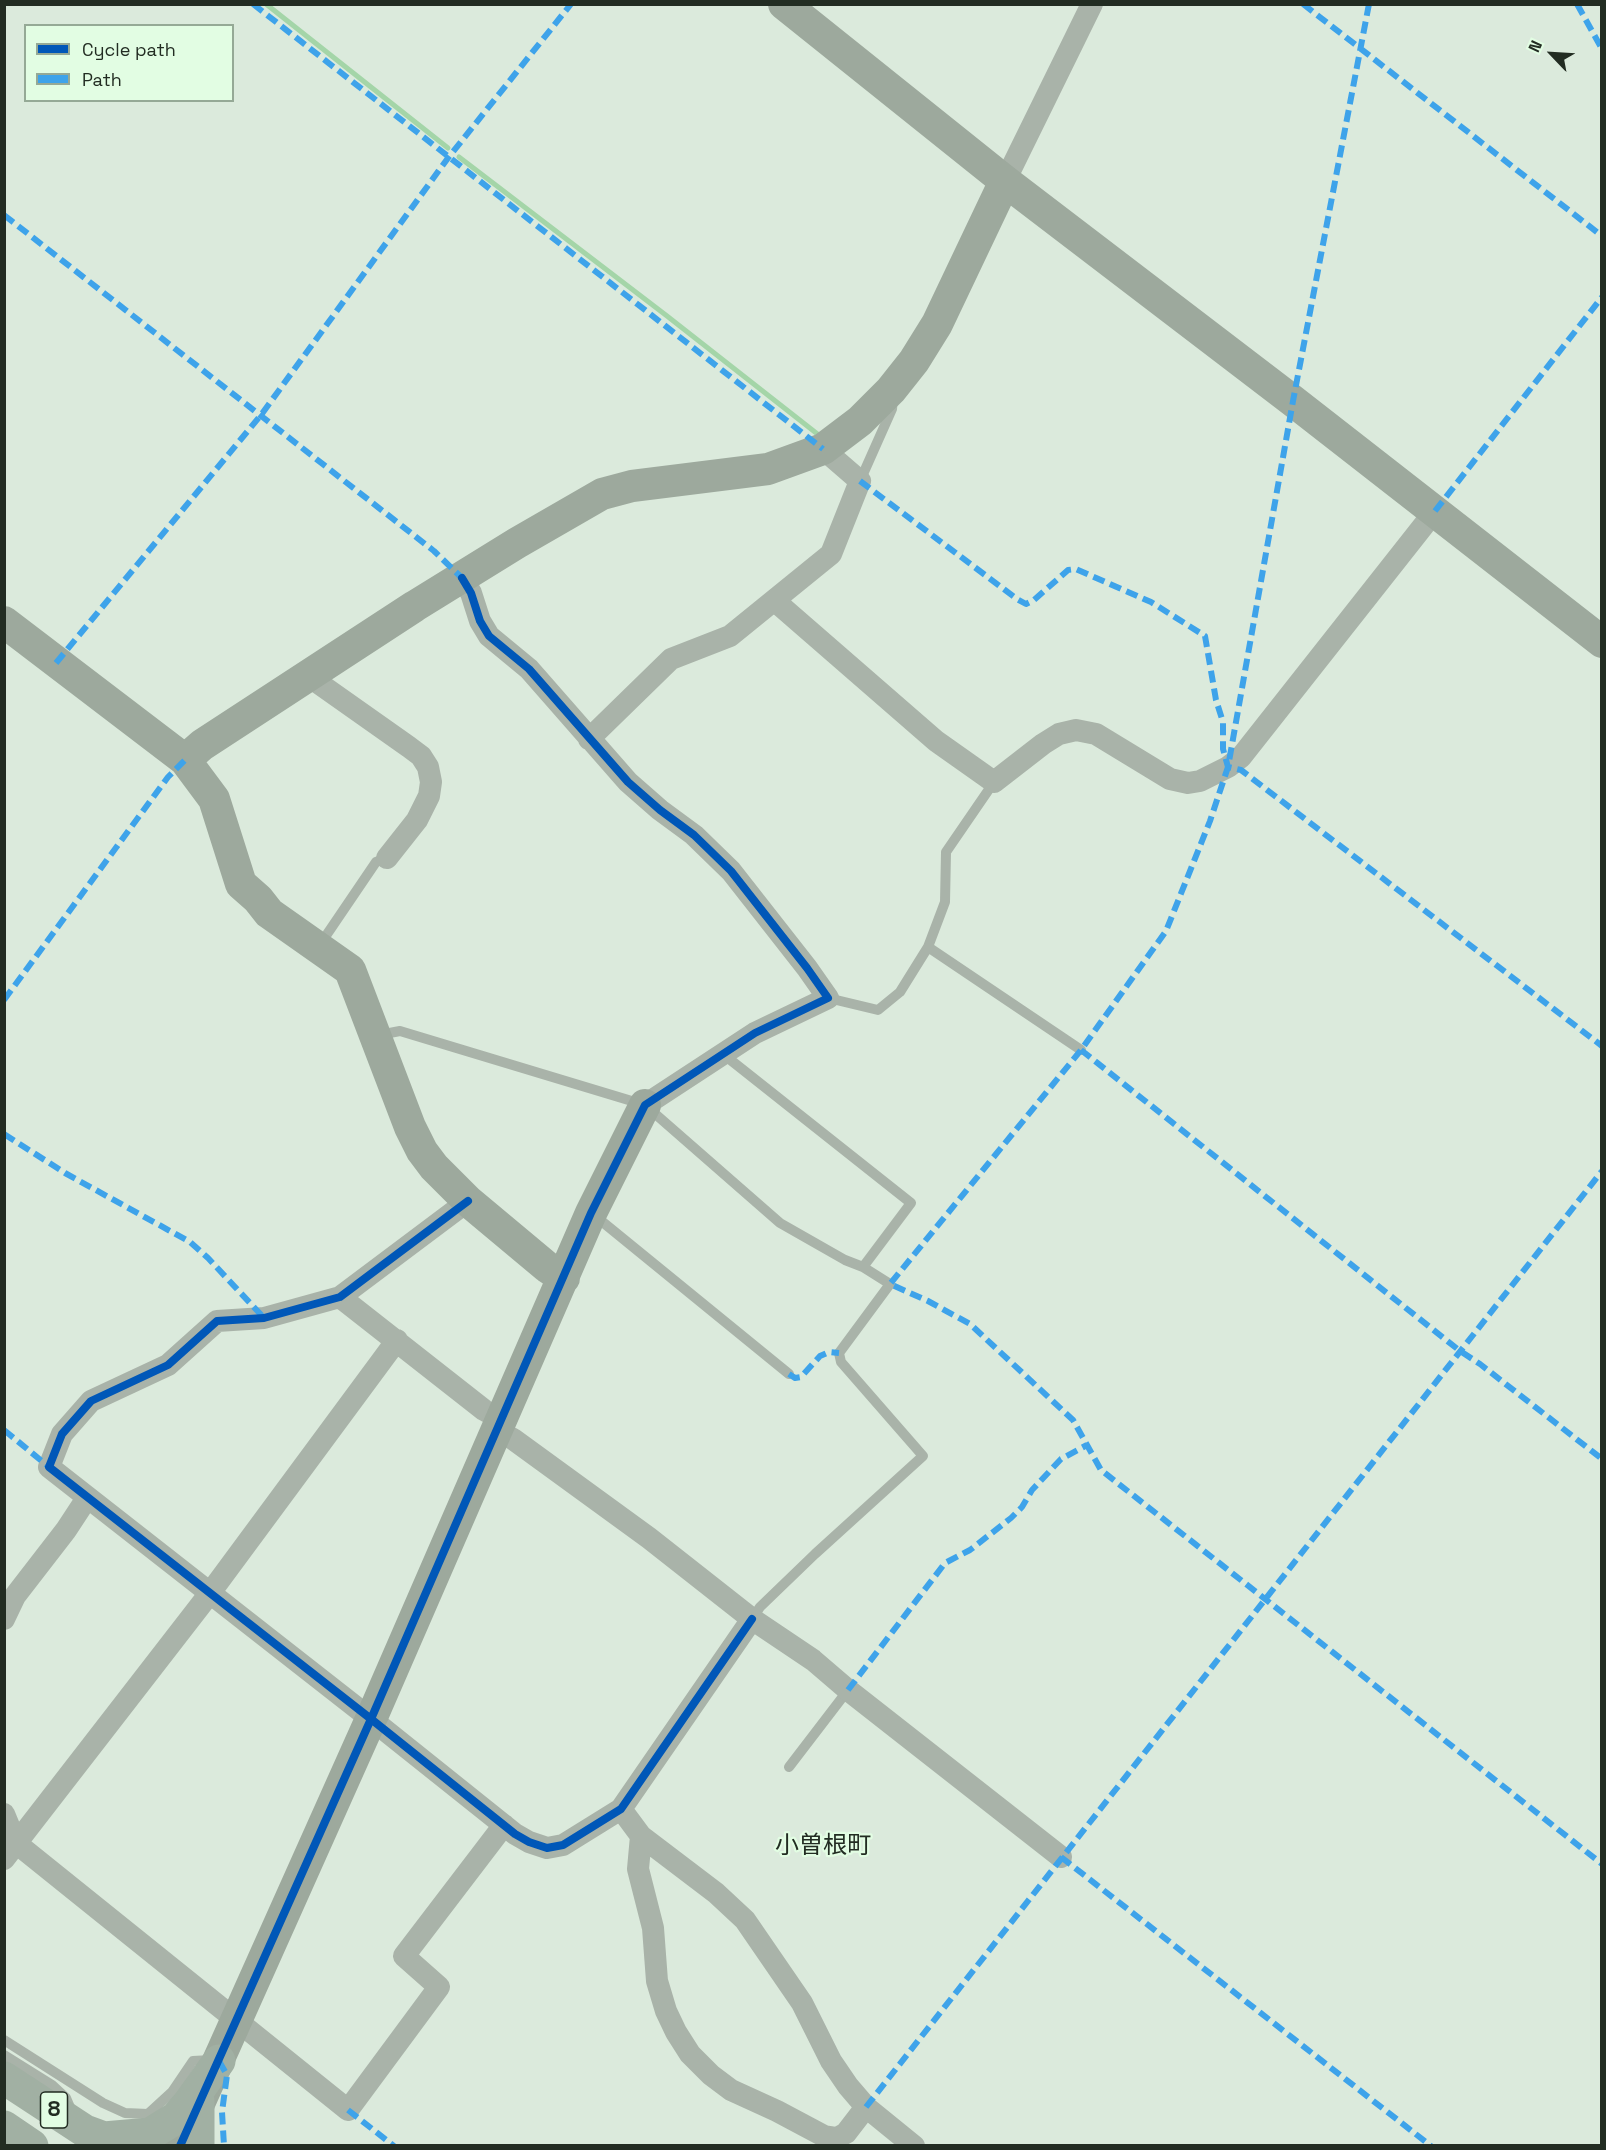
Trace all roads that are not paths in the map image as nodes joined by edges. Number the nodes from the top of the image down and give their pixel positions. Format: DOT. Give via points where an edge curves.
graph roads {
  1 [pos="784,4"];
  2 [pos="1092,4"];
  3 [pos="1005,181"];
  4 [pos="894,386"];
  5 [pos="823,449"];
  6 [pos="860,481"];
  7 [pos="1435,511"];
  8 [pos="462,578"];
  9 [pos="775,601"];
  10 [pos="4,622"];
  11 [pos="1602,642"];
  12 [pos="307,675"];
  13 [pos="589,739"];
  14 [pos="185,760"];
  15 [pos="994,782"];
  16 [pos="387,858"];
  17 [pos="318,946"];
  18 [pos="928,946"];
  19 [pos="828,998"];
  20 [pos="375,1036"];
  21 [pos="1081,1050"];
  22 [pos="722,1054"];
  23 [pos="645,1105"];
  24 [pos="468,1200"];
  25 [pos="591,1213"];
  26 [pos="863,1267"];
  27 [pos="564,1278"];
  28 [pos="340,1297"];
  29 [pos="397,1340"];
  30 [pos="789,1374"];
  31 [pos="498,1424"];
  32 [pos="87,1498"];
  33 [pos="210,1593"];
  34 [pos="4,1619"];
  35 [pos="752,1619"];
  36 [pos="848,1690"];
  37 [pos="371,1719"];
  38 [pos="789,1767"];
  39 [pos="621,1809"];
  40 [pos="4,1814"];
  41 [pos="504,1825"];
  42 [pos="641,1836"];
  43 [pos="10,1851"];
  44 [pos="1061,1857"];
  45 [pos="236,2020"];
  46 [pos="4,2040"];
  47 [pos="4,2055"];
  48 [pos="219,2061"];
  49 [pos="4,2078"];
  50 [pos="198,2101"];
  51 [pos="866,2107"];
  52 [pos="4,2127"];
  53 [pos="88,2134"];
  54 [pos="32,2145"];
  55 [pos="180,2145"];
  56 [pos="198,2145"];
  57 [pos="914,2145"];
  1 -- 3 [label="street"];
  2 -- 3 [label="street"];
  3 -- 4 [label="street" via="937,324"];
  3 -- 7 [label="street"];
  4 -- 5 [label="street" via="860,421"];
  4 -- 6 [label="lane" via="892,409"];
  5 -- 6 [label="street"];
  5 -- 8 [label="street" via="768,469 632,486 602,494"];
  6 -- 9 [label="street" via="831,554"];
  7 -- 11 [label="street"];
  7 -- 15 [label="street" via="1241,757 1228,768 1200,781 1170,779 1096,734 1076,730 1059,734"];
  8 -- 12 [label="street"];
  8 -- 13 [label="street" via="489,636 529,669"];
  9 -- 13 [label="street" via="730,636 671,659"];
  9 -- 15 [label="street" via="936,741"];
  10 -- 14 [label="street"];
  12 -- 14 [label="street"];
  12 -- 16 [label="street" via="421,756 428,767 429,796 417,820"];
  13 -- 19 [label="street" via="628,782 730,870"];
  14 -- 17 [label="street" via="214,799 241,884 269,913"];
  15 -- 18 [label="lane" via="946,852 945,902"];
  16 -- 17 [label="lane" via="375,862"];
  17 -- 20 [label="street" via="350,970"];
  18 -- 19 [label="lane" via="900,992 878,1010"];
  18 -- 21 [label="lane"];
  19 -- 22 [label="street" via="755,1033"];
  20 -- 23 [label="lane" via="400,1031"];
  20 -- 24 [label="street" via="422,1151"];
  22 -- 23 [label="street"];
  22 -- 26 [label="lane" via="911,1203"];
  23 -- 25 [label="street"];
  23 -- 26 [label="lane" via="780,1223"];
  24 -- 27 [label="street"];
  24 -- 28 [label="street"];
  25 -- 27 [label="street"];
  25 -- 30 [label="lane"];
  26 -- 35 [label="lane" via="890,1284 839,1353 841,1362 923,1456 815,1554"];
  27 -- 31 [label="street"];
  28 -- 29 [label="street"];
  28 -- 32 [label="street" via="264,1318 217,1321 168,1365 92,1401 62,1434 48,1467"];
  29 -- 31 [label="street"];
  29 -- 33 [label="street"];
  31 -- 35 [label="street"];
  31 -- 37 [label="street"];
  32 -- 33 [label="street"];
  32 -- 34 [label="street" via="15,1596"];
  33 -- 37 [label="street"];
  33 -- 43 [label="street"];
  35 -- 36 [label="street" via="813,1660"];
  35 -- 39 [label="street"];
  36 -- 38 [label="lane"];
  36 -- 44 [label="street"];
  37 -- 41 [label="street"];
  37 -- 45 [label="street"];
  39 -- 41 [label="street" via="563,1845 547,1848 529,1842"];
  39 -- 42 [label="street"];
  40 -- 43 [label="street"];
  41 -- 45 [label="street" via="404,1956 439,1987 348,2110"];
  42 -- 51 [label="street" via="745,1920 802,2003 831,2061"];
  42 -- 51 [label="street" via="638,1869 652,1928 657,1981 666,2011 690,2054 731,2090 824,2136 837,2138 846,2133"];
  43 -- 45 [label="street"];
  45 -- 48 [label="street"];
  46 -- 48 [label="lane" via="125,2113 148,2114 172,2092 193,2061"];
  47 -- 53 [label="lane" via="66,2098"];
  48 -- 50 [label="street"];
  48 -- 53 [label="highway" via="189,2103 163,2128 126,2137"];
  49 -- 53 [label="highway, 8"];
  50 -- 55 [label="street"];
  50 -- 56 [label="highway"];
  51 -- 57 [label="street"];
  52 -- 54 [label="highway, 8"];
}
